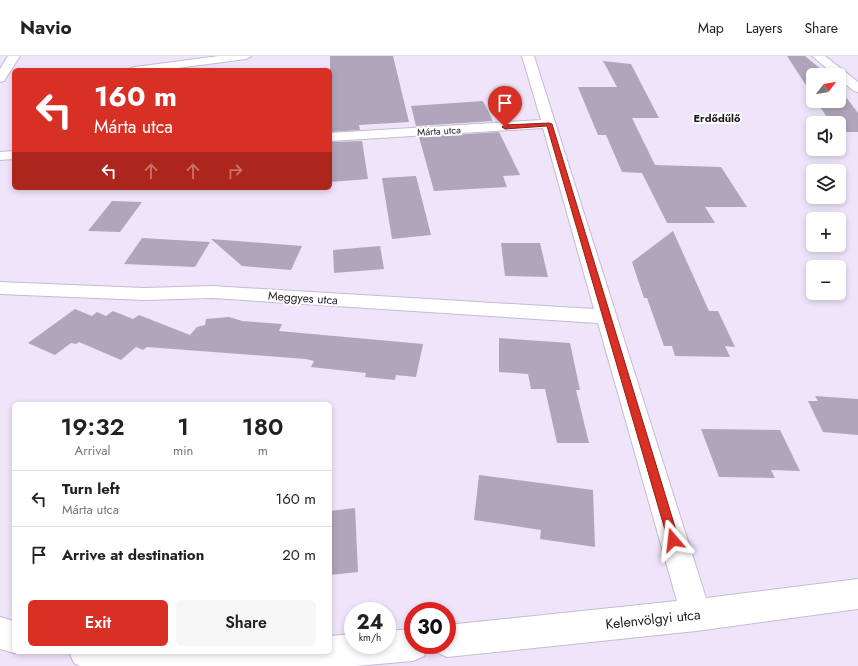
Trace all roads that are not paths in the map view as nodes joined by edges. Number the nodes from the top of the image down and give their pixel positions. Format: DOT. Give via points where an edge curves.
graph roads {
  1 [pos="14,56"];
  2 [pos="246,56"];
  3 [pos="528,56"];
  4 [pos="818,56"];
  5 [pos="151,68"];
  6 [pos="2,84"];
  7 [pos="858,88"];
  8 [pos="549,124"];
  9 [pos="332,137"];
  10 [pos="12,155"];
  11 [pos="0,156"];
  12 [pos="0,288"];
  13 [pos="606,317"];
  14 [pos="858,594"];
  15 [pos="696,615"];
  16 [pos="0,633"];
  17 [pos="12,637"];
  18 [pos="456,640"];
  19 [pos="404,646"];
  20 [pos="332,652"];
  21 [pos="100,654"];
  22 [pos="286,654"];
  1 -- 6 [label="street"];
  2 -- 5 [label="street"];
  3 -- 8 [label="street"];
  4 -- 7 [label="street"];
  8 -- 9 [label="street, Márta utca"];
  8 -- 13 [label="street"];
  10 -- 11 [label="street"];
  12 -- 13 [label="street, Meggyes utca" via="144,294 212,292"];
  13 -- 15 [label="street"];
  14 -- 15 [label="street, Kelenvölgyi utca"];
  15 -- 18 [label="street, Kelenvölgyi utca"];
  16 -- 17 [label="street"];
  19 -- 20 [label="street"];
  21 -- 22 [label="street" via="138,659"];
}
